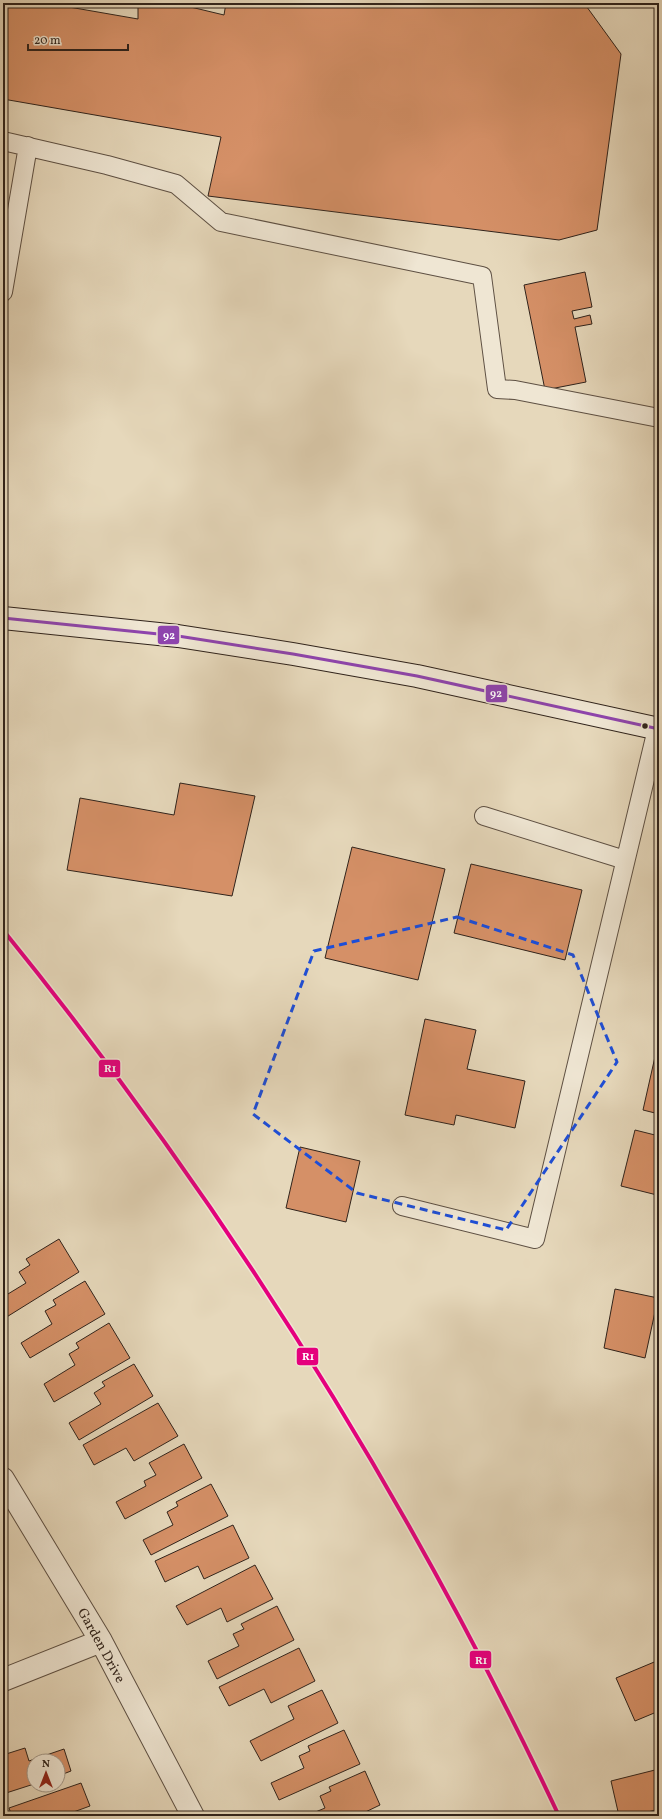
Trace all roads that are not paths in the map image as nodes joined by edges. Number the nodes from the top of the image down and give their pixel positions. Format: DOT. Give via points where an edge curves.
graph roads {
  1 [pos="3,141"];
  2 [pos="28,146"];
  3 [pos="3,292"];
  4 [pos="659,418"];
  5 [pos="3,618"];
  6 [pos="658,729"];
  7 [pos="484,816"];
  8 [pos="626,860"];
  9 [pos="402,1206"];
  10 [pos="3,1479"];
  11 [pos="101,1642"];
  12 [pos="3,1680"];
  13 [pos="193,1816"];
  1 -- 2 [label="lane"];
  2 -- 3 [label="lane"];
  2 -- 4 [label="lane" via="176,184 221,222 482,276 497,389 516,390"];
  5 -- 6 [label="main road" via="178,636 294,654 417,676"];
  6 -- 8 [label="lane"];
  7 -- 8 [label="lane"];
  8 -- 9 [label="lane" via="535,1239"];
  10 -- 11 [label="main road, Garden Drive"];
  11 -- 12 [label="main road"];
  11 -- 13 [label="main road, Garden Drive"];
}
